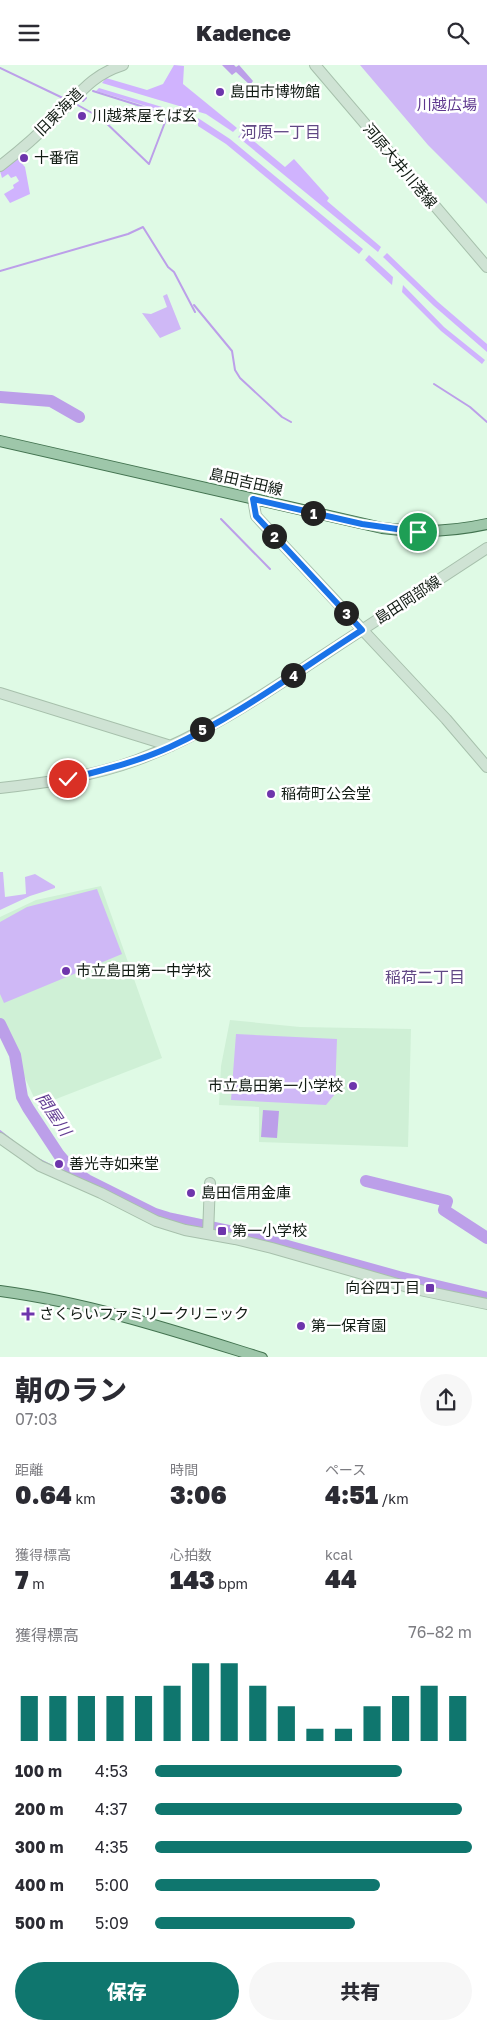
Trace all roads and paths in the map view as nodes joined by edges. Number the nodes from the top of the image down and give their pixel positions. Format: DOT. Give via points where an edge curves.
graph roads {
  1 [pos="123,65"];
  2 [pos="315,65"];
  3 [pos="0,166"];
  4 [pos="487,267"];
  5 [pos="0,441"];
  6 [pos="253,499"];
  7 [pos="487,524"];
  8 [pos="487,548"];
  9 [pos="362,630"];
  10 [pos="0,693"];
  11 [pos="171,747"];
  12 [pos="487,767"];
  13 [pos="0,788"];
  14 [pos="0,1138"];
  15 [pos="210,1183"];
  16 [pos="208,1229"];
  17 [pos="0,1291"];
  18 [pos="487,1304"];
  19 [pos="262,1357"];
  1 -- 3 [label="street, 旧東海道" via="90,81 39,133"];
  2 -- 4 [label="street, 河原大井川港線"];
  5 -- 6 [label="main road, 島田吉田線"];
  6 -- 7 [label="main road, 島田吉田線" via="398,530 442,531"];
  6 -- 9 [label="street" via="256,516"];
  8 -- 9 [label="street, 島田岡部線"];
  9 -- 11 [label="street, 島田岡部線" via="246,706"];
  9 -- 12 [label="street"];
  10 -- 11 [label="street"];
  11 -- 13 [label="street, 島田岡部線" via="135,761 81,775"];
  14 -- 16 [label="street" via="40,1166 156,1221"];
  15 -- 16 [label="street"];
  16 -- 18 [label="street" via="415,1289"];
  17 -- 19 [label="main road" via="46,1297 95,1309"];
}
